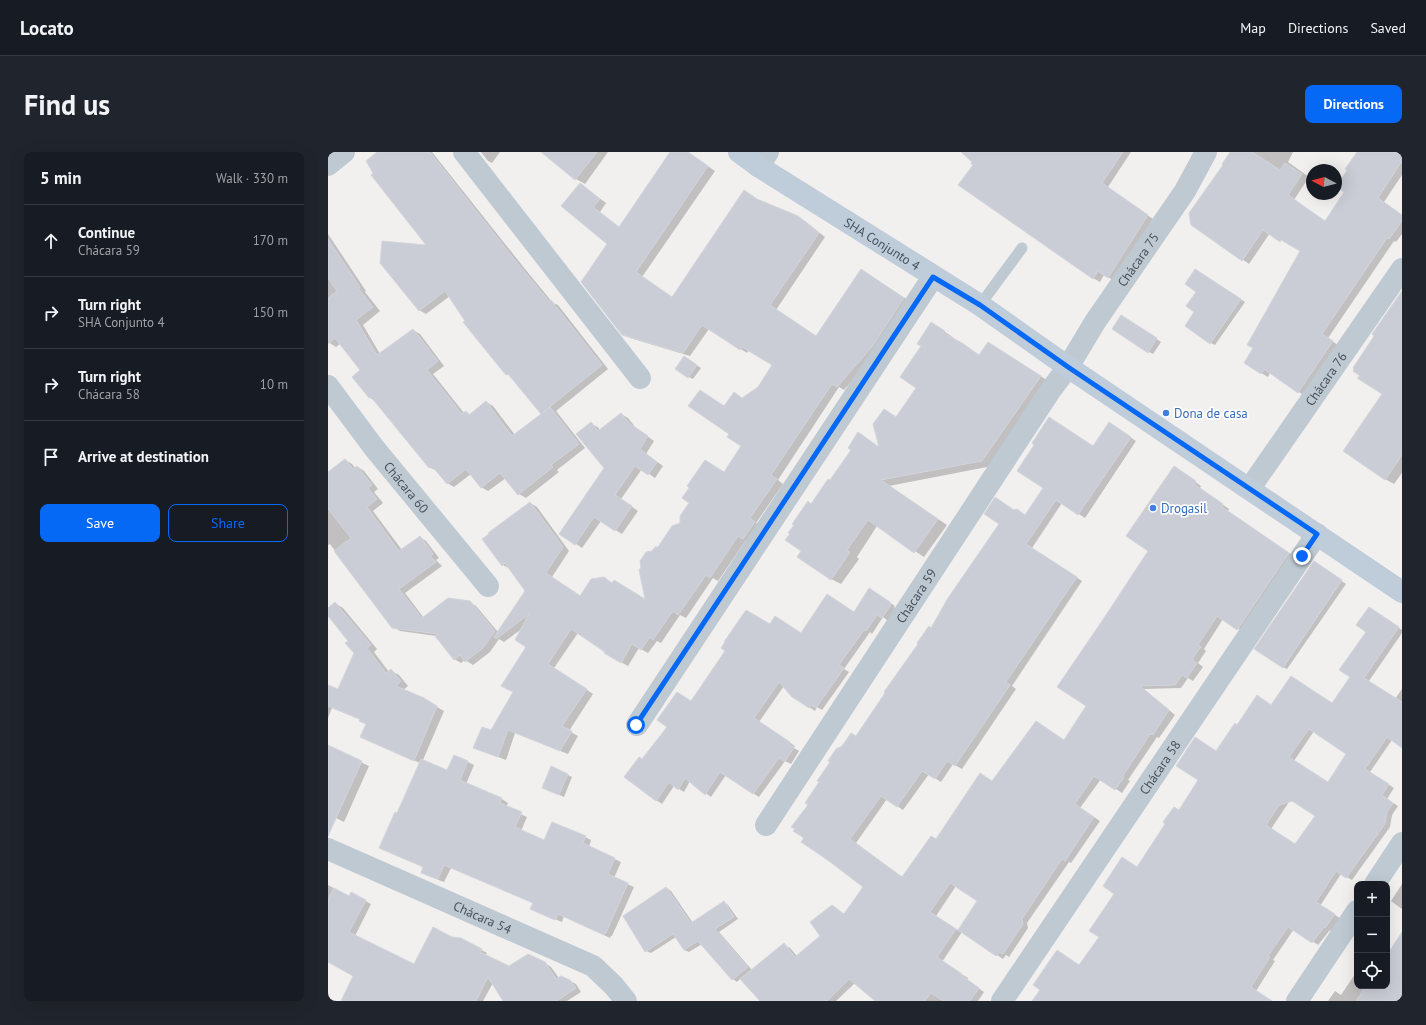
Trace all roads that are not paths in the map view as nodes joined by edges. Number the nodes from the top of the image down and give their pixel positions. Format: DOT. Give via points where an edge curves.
graph roads {
  1 [pos="344,152"];
  2 [pos="464,152"];
  3 [pos="739,152"];
  4 [pos="1206,152"];
  5 [pos="763,159"];
  6 [pos="328,165"];
  7 [pos="1022,248"];
  8 [pos="1402,269"];
  9 [pos="933,277"];
  10 [pos="980,305"];
  11 [pos="1068,367"];
  12 [pos="640,378"];
  13 [pos="328,386"];
  14 [pos="1250,488"];
  15 [pos="1317,534"];
  16 [pos="488,586"];
  17 [pos="1402,592"];
  18 [pos="636,725"];
  19 [pos="766,826"];
  20 [pos="1402,843"];
  21 [pos="328,849"];
  22 [pos="1377,881"];
  23 [pos="1354,916"];
  24 [pos="626,1001"];
  25 [pos="1002,1001"];
  26 [pos="1297,1001"];
  1 -- 6 [label="street"];
  2 -- 12 [label="street"];
  3 -- 5 [label="street, SHA Conjunto 4"];
  4 -- 11 [label="street, Chácara 75" via="1185,191 1095,322"];
  5 -- 9 [label="street, SHA Conjunto 4"];
  7 -- 10 [label="lane"];
  8 -- 14 [label="street, Chácara 76"];
  9 -- 10 [label="street, SHA Conjunto 4"];
  9 -- 18 [label="street"];
  10 -- 11 [label="street, SHA Conjunto 4"];
  11 -- 14 [label="street, SHA Conjunto 4"];
  11 -- 19 [label="street, Chácara 59"];
  13 -- 16 [label="street, Chácara 60" via="375,450"];
  14 -- 15 [label="street, SHA Conjunto 4"];
  15 -- 17 [label="street, SHA Conjunto 4"];
  15 -- 25 [label="street, Chácara 58"];
  20 -- 22 [label="street"];
  21 -- 24 [label="street, Chácara 54" via="593,966"];
  23 -- 26 [label="street"];
}
